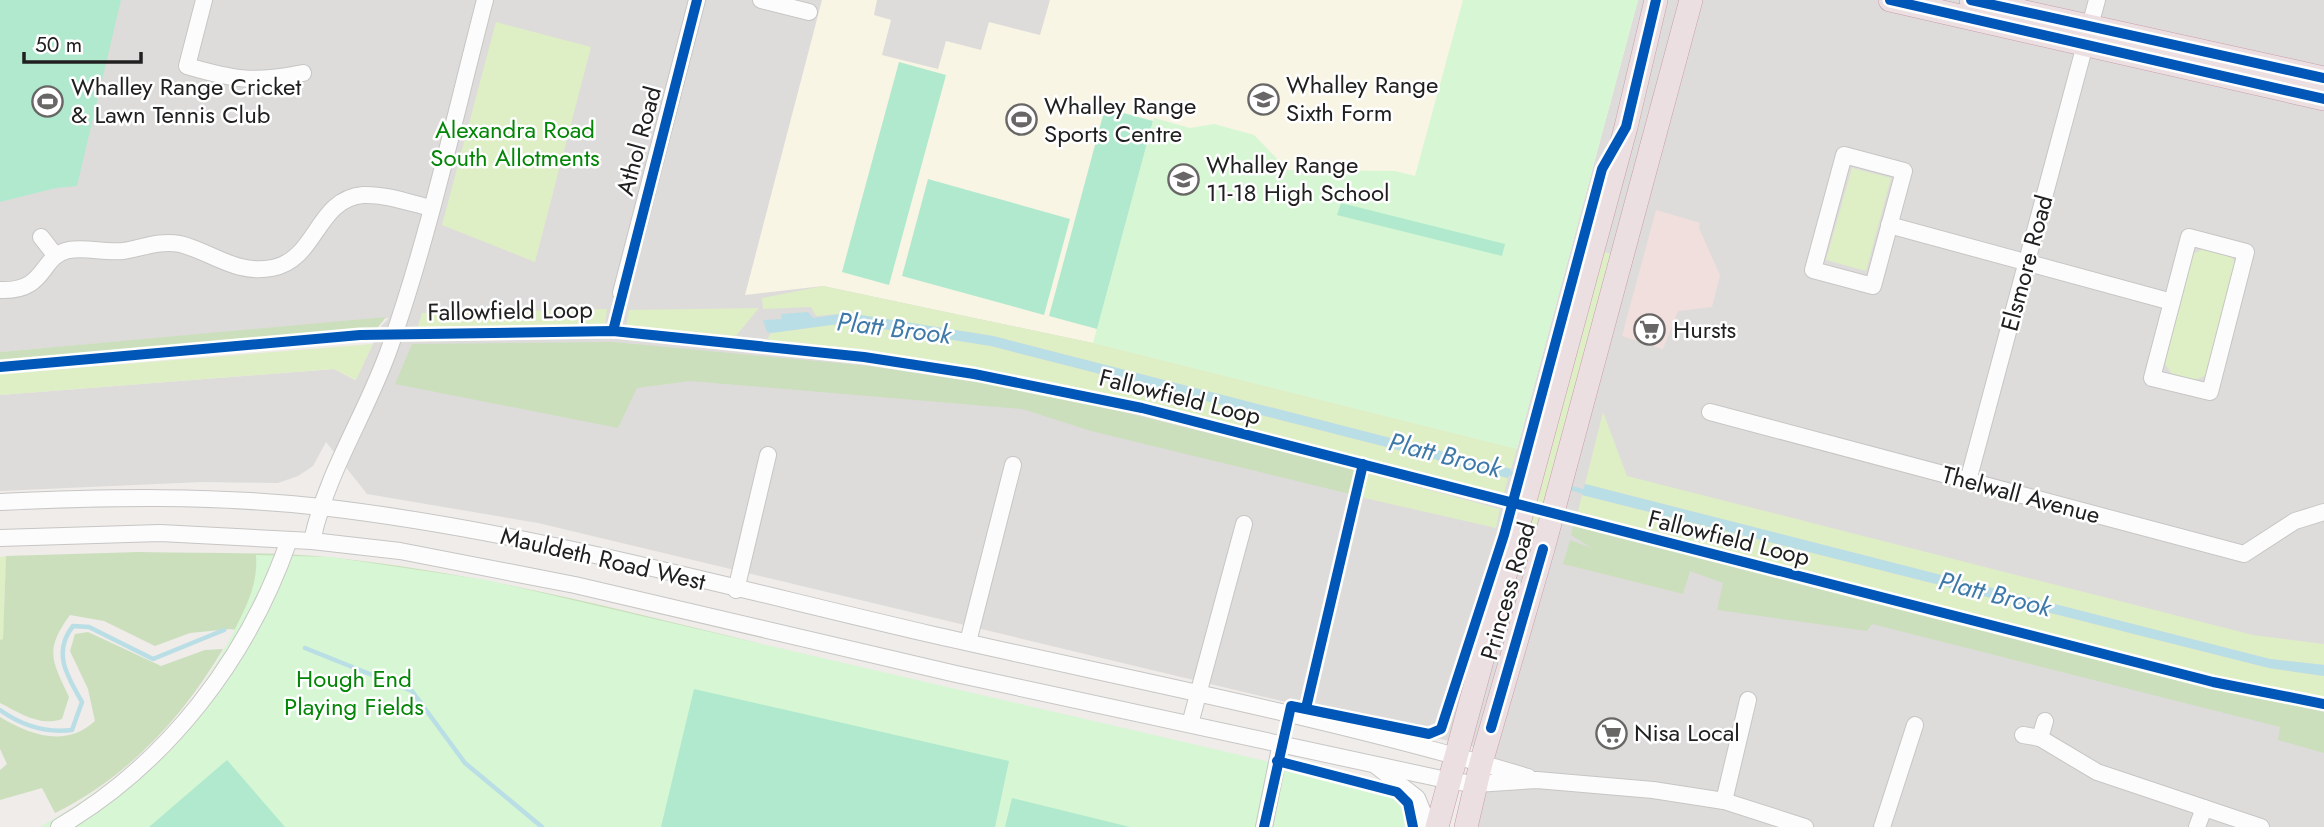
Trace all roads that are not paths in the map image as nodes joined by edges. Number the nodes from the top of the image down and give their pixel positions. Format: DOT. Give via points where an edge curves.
graph roads {
  1 [pos="204,0"];
  2 [pos="485,0"];
  3 [pos="697,0"];
  4 [pos="761,0"];
  5 [pos="1656,0"];
  6 [pos="1691,0"];
  7 [pos="1890,0"];
  8 [pos="1971,0"];
  9 [pos="2097,0"];
  10 [pos="810,12"];
  11 [pos="2087,36"];
  12 [pos="303,73"];
  13 [pos="2324,78"];
  14 [pos="2324,99"];
  15 [pos="431,208"];
  16 [pos="1889,225"];
  17 [pos="41,237"];
  18 [pos="55,255"];
  19 [pos="2028,263"];
  20 [pos="0,290"];
  21 [pos="621,293"];
  22 [pos="2172,302"];
  23 [pos="1710,412"];
  24 [pos="768,455"];
  25 [pos="1013,465"];
  26 [pos="1968,481"];
  27 [pos="0,502"];
  28 [pos="319,507"];
  29 [pos="2324,512"];
  30 [pos="1244,524"];
  31 [pos="0,538"];
  32 [pos="289,540"];
  33 [pos="312,541"];
  34 [pos="736,590"];
  35 [pos="968,642"];
  36 [pos="1197,693"];
  37 [pos="1748,700"];
  38 [pos="2045,721"];
  39 [pos="1190,724"];
  40 [pos="1915,724"];
  41 [pos="2023,734"];
  42 [pos="2040,738"];
  43 [pos="1280,748"];
  44 [pos="1458,756"];
  45 [pos="1371,763"];
  46 [pos="1478,774"];
  47 [pos="1451,781"];
  48 [pos="1724,801"];
  49 [pos="2204,808"];
  50 [pos="59,827"];
  51 [pos="1264,827"];
  52 [pos="1429,827"];
  53 [pos="1437,827"];
  54 [pos="1466,827"];
  55 [pos="1805,827"];
  56 [pos="1882,827"];
  57 [pos="2197,827"];
  58 [pos="2260,827"];
  1 -- 12 [label="street" via="187,66 262,82"];
  2 -- 15 [label="street"];
  3 -- 21 [label="street, Athol Road"];
  4 -- 10 [label="street"];
  5 -- 44 [label="highway, Princess Road"];
  6 -- 46 [label="highway, Princess Road"];
  7 -- 11 [label="highway"];
  8 -- 11 [label="highway"];
  9 -- 11 [label="street, Elsmore Road"];
  11 -- 13 [label="highway"];
  11 -- 14 [label="highway"];
  11 -- 19 [label="street, Elsmore Road"];
  15 -- 18 [label="street" via="378,197 348,198 319,224 302,252 273,268 237,267 181,244 163,242 121,251 69,250"];
  15 -- 28 [label="street" via="383,367"];
  16 -- 16 [label="street" via="1873,286 1813,270 1844,155 1903,171"];
  16 -- 19 [label="street"];
  17 -- 18 [label="street"];
  18 -- 20 [label="street" via="28,287"];
  19 -- 22 [label="street"];
  19 -- 26 [label="street, Elsmore Road"];
  22 -- 22 [label="street" via="2189,237 2246,252 2210,392 2152,378"];
  23 -- 26 [label="street, Thelwall Avenue"];
  24 -- 34 [label="street"];
  25 -- 35 [label="street"];
  26 -- 29 [label="street, Thelwall Avenue" via="2244,554 2295,521"];
  27 -- 28 [label="street, Mauldeth Road West" via="145,498"];
  28 -- 33 [label="street"];
  28 -- 34 [label="street, Mauldeth Road West" via="501,534"];
  30 -- 36 [label="street"];
  31 -- 32 [label="street, Mauldeth Road West" via="160,533"];
  32 -- 33 [label="street, Mauldeth Road West"];
  32 -- 50 [label="street" via="272,589 252,625 182,726 108,797"];
  33 -- 39 [label="street, Mauldeth Road West" via="400,551 562,583"];
  34 -- 35 [label="street, Mauldeth Road West"];
  35 -- 36 [label="street, Mauldeth Road West"];
  36 -- 39 [label="street"];
  36 -- 44 [label="street, Mauldeth Road West"];
  37 -- 48 [label="street"];
  38 -- 42 [label="street"];
  39 -- 45 [label="street, Mauldeth Road West"];
  40 -- 56 [label="street"];
  41 -- 42 [label="street"];
  42 -- 49 [label="street" via="2097,772"];
  43 -- 51 [label="street"];
  44 -- 46 [label="street, Mauldeth Road West"];
  44 -- 47 [label="highway, Princess Road"];
  45 -- 47 [label="street, Mauldeth Road West"];
  45 -- 52 [label="street, Mauldeth Road West" via="1417,798"];
  46 -- 47 [label="street, Mauldeth Road West"];
  46 -- 48 [label="street, Mauldeth Road West"];
  46 -- 54 [label="highway, Princess Road"];
  47 -- 53 [label="highway, Princess Road"];
  48 -- 55 [label="street, Mauldeth Road West"];
  49 -- 57 [label="street"];
  49 -- 58 [label="street"];
}
